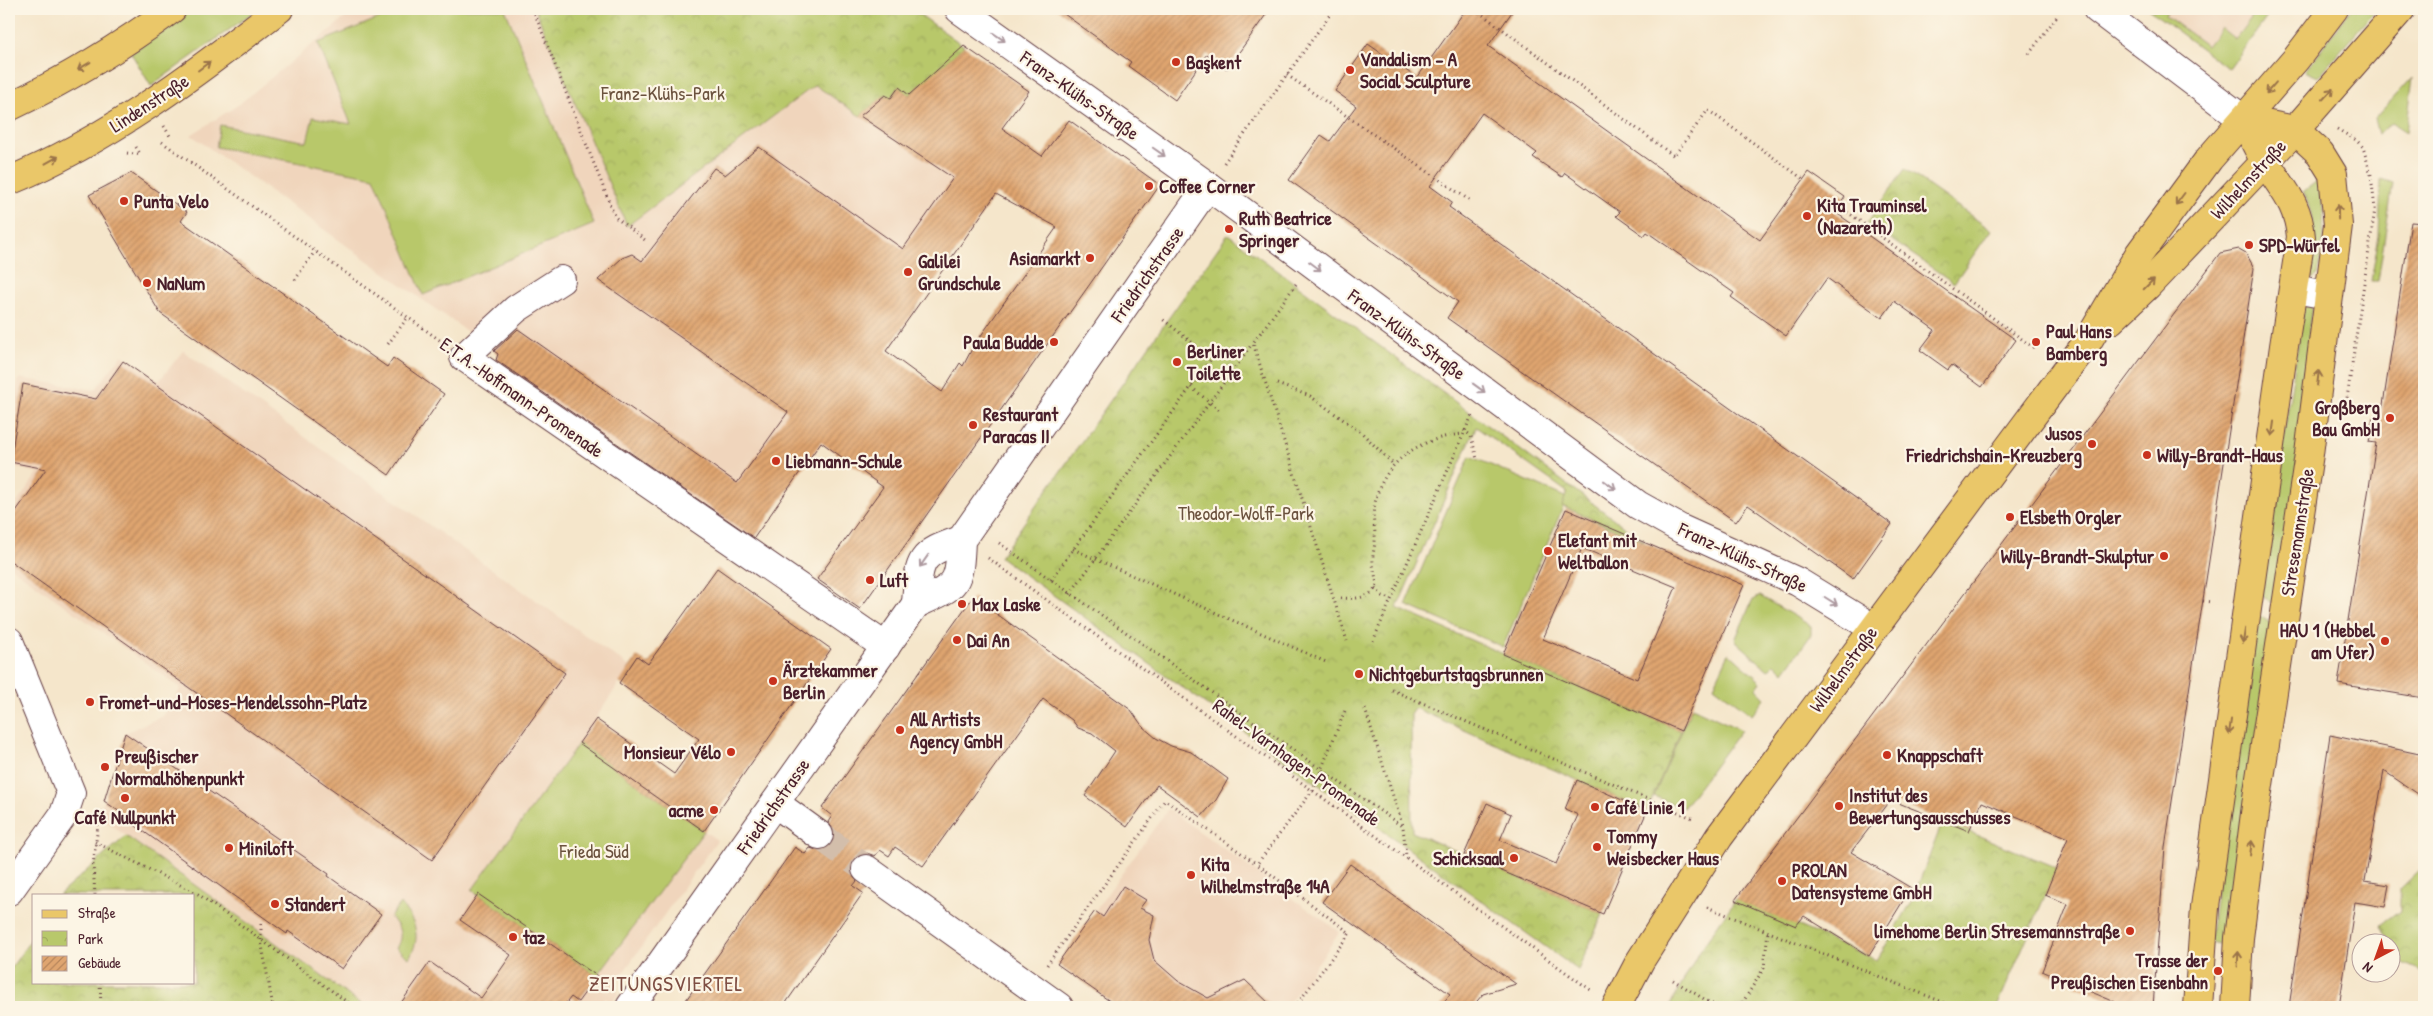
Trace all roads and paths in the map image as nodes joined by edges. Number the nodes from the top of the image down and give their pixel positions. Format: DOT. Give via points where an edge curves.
graph roads {
  1 [pos="172,9"];
  2 [pos="280,9"];
  3 [pos="533,9"];
  4 [pos="959,9"];
  5 [pos="1334,9"];
  6 [pos="1475,9"];
  7 [pos="2096,9"];
  8 [pos="2334,9"];
  9 [pos="2401,9"];
  10 [pos="2058,14"];
  11 [pos="2029,54"];
  12 [pos="1287,75"];
  13 [pos="9,107"];
  14 [pos="2244,120"];
  15 [pos="2295,130"];
  16 [pos="162,142"];
  17 [pos="2265,161"];
  18 [pos="1803,179"];
  19 [pos="9,182"];
  20 [pos="1208,186"];
  21 [pos="1472,202"];
  22 [pos="1839,206"];
  23 [pos="645,240"];
  24 [pos="315,251"];
  25 [pos="1311,264"];
  26 [pos="295,280"];
  27 [pos="561,280"];
  28 [pos="2294,289"];
  29 [pos="2328,295"];
  30 [pos="408,317"];
  31 [pos="1160,318"];
  32 [pos="2088,341"];
  33 [pos="1253,343"];
  34 [pos="388,344"];
  35 [pos="2037,350"];
  36 [pos="464,357"];
  37 [pos="1277,384"];
  38 [pos="1191,387"];
  39 [pos="1486,393"];
  40 [pos="1209,401"];
  41 [pos="1222,412"];
  42 [pos="1463,432"];
  43 [pos="1477,459"];
  44 [pos="1393,464"];
  45 [pos="2010,514"];
  46 [pos="2019,522"];
  47 [pos="962,540"];
  48 [pos="999,542"];
  49 [pos="1073,548"];
  50 [pos="1095,559"];
  51 [pos="1051,580"];
  52 [pos="1375,589"];
  53 [pos="1070,594"];
  54 [pos="1341,598"];
  55 [pos="1391,599"];
  56 [pos="2203,601"];
  57 [pos="2212,602"];
  58 [pos="916,604"];
  59 [pos="1873,628"];
  60 [pos="1347,640"];
  61 [pos="9,641"];
  62 [pos="1373,642"];
  63 [pos="886,647"];
  64 [pos="1326,662"];
  65 [pos="1392,690"];
  66 [pos="1346,708"];
  67 [pos="1365,709"];
  68 [pos="1322,771"];
  69 [pos="1313,790"];
  70 [pos="775,803"];
  71 [pos="100,810"];
  72 [pos="1692,818"];
  73 [pos="1403,827"];
  74 [pos="819,835"];
  75 [pos="95,842"];
  76 [pos="1406,857"];
  77 [pos="1257,864"];
  78 [pos="866,869"];
  79 [pos="9,891"];
  80 [pos="95,894"];
  81 [pos="1716,910"];
  82 [pos="262,924"];
  83 [pos="1768,931"];
  84 [pos="261,940"];
  85 [pos="1673,980"];
  86 [pos="100,984"];
  87 [pos="1029,986"];
  88 [pos="1617,1005"];
  89 [pos="101,1007"];
  90 [pos="273,1007"];
  91 [pos="354,1007"];
  92 [pos="630,1007"];
  93 [pos="1059,1007"];
  94 [pos="1295,1007"];
  95 [pos="1717,1007"];
  96 [pos="1740,1007"];
  97 [pos="1955,1007"];
  98 [pos="2198,1007"];
  99 [pos="2235,1007"];
  1 -- 13 [label="main road, one-way" via="85,65"];
  19 -- 2 [label="main road, Lindenstraße, one-way" via="150,103"];
  3 -- 23 [label="path" via="615,217"];
  4 -- 20 [label="street, Franz-Klühs-Straße, one-way"];
  5 -- 12 [label="path"];
  6 -- 18 [label="path" via="1674,156 1708,110"];
  7 -- 14 [label="street"];
  8 -- 14 [label="main road, Wilhelmstraße, one-way"];
  15 -- 9 [label="main road, Wilhelmstraße, one-way"];
  10 -- 11 [label="path"];
  12 -- 20 [label="path"];
  12 -- 21 [label="path"];
  14 -- 15 [label="main road"];
  14 -- 17 [label="main road, Stresemannstraße"];
  14 -- 32 [label="main road, Wilhelmstraße, one-way" via="2209,159 2139,254"];
  15 -- 17 [label="main road, Wilhelmstraße"];
  29 -- 15 [label="main road, Stresemannstraße, one-way" via="2338,225 2335,180 2320,153"];
  16 -- 24 [label="path, E.T.A.-Hoffmann-Promenade"];
  17 -- 28 [label="main road, Stresemannstraße" via="2293,201 2300,222"];
  32 -- 17 [label="main road, Wilhelmstraße, one-way" via="2148,286"];
  20 -- 25 [label="street, Franz-Klühs-Straße"];
  20 -- 47 [label="street, Friedrichstrasse"];
  22 -- 35 [label="path"];
  24 -- 26 [label="path"];
  24 -- 30 [label="path, E.T.A.-Hoffmann-Promenade"];
  25 -- 33 [label="path"];
  25 -- 39 [label="street, Franz-Klühs-Straße, one-way"];
  27 -- 36 [label="street" via="516,309"];
  28 -- 29 [label="street"];
  28 -- 98 [label="main road, Stresemannstraße, one-way" via="2205,907"];
  99 -- 29 [label="main road, Stresemannstraße, one-way" via="2239,938 2254,817 2309,454"];
  30 -- 34 [label="path"];
  30 -- 36 [label="path, E.T.A.-Hoffmann-Promenade"];
  31 -- 38 [label="path" via="1212,358"];
  32 -- 59 [label="main road, Wilhelmstraße"];
  33 -- 40 [label="path"];
  33 -- 60 [label="path"];
  36 -- 63 [label="street, E.T.A.-Hoffmann-Promenade"];
  37 -- 44 [label="path" via="1310,396 1362,433"];
  38 -- 40 [label="path"];
  38 -- 49 [label="path"];
  39 -- 42 [label="path"];
  39 -- 59 [label="street, Franz-Klühs-Straße, one-way" via="1638,505 1681,529 1798,582"];
  40 -- 41 [label="path"];
  40 -- 50 [label="path"];
  42 -- 43 [label="path" via="1471,436"];
  42 -- 44 [label="path" via="1430,440"];
  42 -- 55 [label="path"];
  44 -- 52 [label="path" via="1380,484 1373,510"];
  45 -- 46 [label="path"];
  47 -- 58 [label="street" via="960,573 948,590"];
  47 -- 58 [label="street, one-way" via="932,550 918,569"];
  47 -- 69 [label="path, Rahel-Varnhagen-Promenade"];
  48 -- 51 [label="path"];
  49 -- 50 [label="path"];
  49 -- 51 [label="path"];
  50 -- 53 [label="path"];
  50 -- 64 [label="path"];
  51 -- 53 [label="path"];
  52 -- 54 [label="path" via="1355,599"];
  52 -- 55 [label="path"];
  53 -- 68 [label="path"];
  55 -- 62 [label="path"];
  56 -- 57 [label="path"];
  58 -- 63 [label="street, Friedrichstrasse"];
  59 -- 88 [label="main road, Wilhelmstraße" via="1719,837 1650,945"];
  61 -- 79 [label="street" via="71,794 64,814"];
  63 -- 70 [label="street, Friedrichstrasse"];
  65 -- 72 [label="path"];
  66 -- 68 [label="path"];
  67 -- 73 [label="path"];
  68 -- 69 [label="path"];
  68 -- 73 [label="path"];
  69 -- 76 [label="path, Rahel-Varnhagen-Promenade"];
  69 -- 77 [label="path"];
  70 -- 74 [label="street"];
  70 -- 92 [label="street, Friedrichstrasse"];
  71 -- 75 [label="path"];
  73 -- 76 [label="path"];
  75 -- 80 [label="path"];
  75 -- 84 [label="path" via="198,894"];
  76 -- 88 [label="path, Rahel-Varnhagen-Promenade" via="1582,984"];
  77 -- 87 [label="path" via="1165,800"];
  77 -- 94 [label="path" via="1350,933"];
  78 -- 87 [label="street"];
  81 -- 83 [label="path"];
  82 -- 84 [label="path"];
  83 -- 96 [label="path" via="1764,968"];
  83 -- 97 [label="path"];
  84 -- 90 [label="path"];
  84 -- 91 [label="path"];
  85 -- 95 [label="path"];
  86 -- 89 [label="path"];
  87 -- 93 [label="street"];
}
